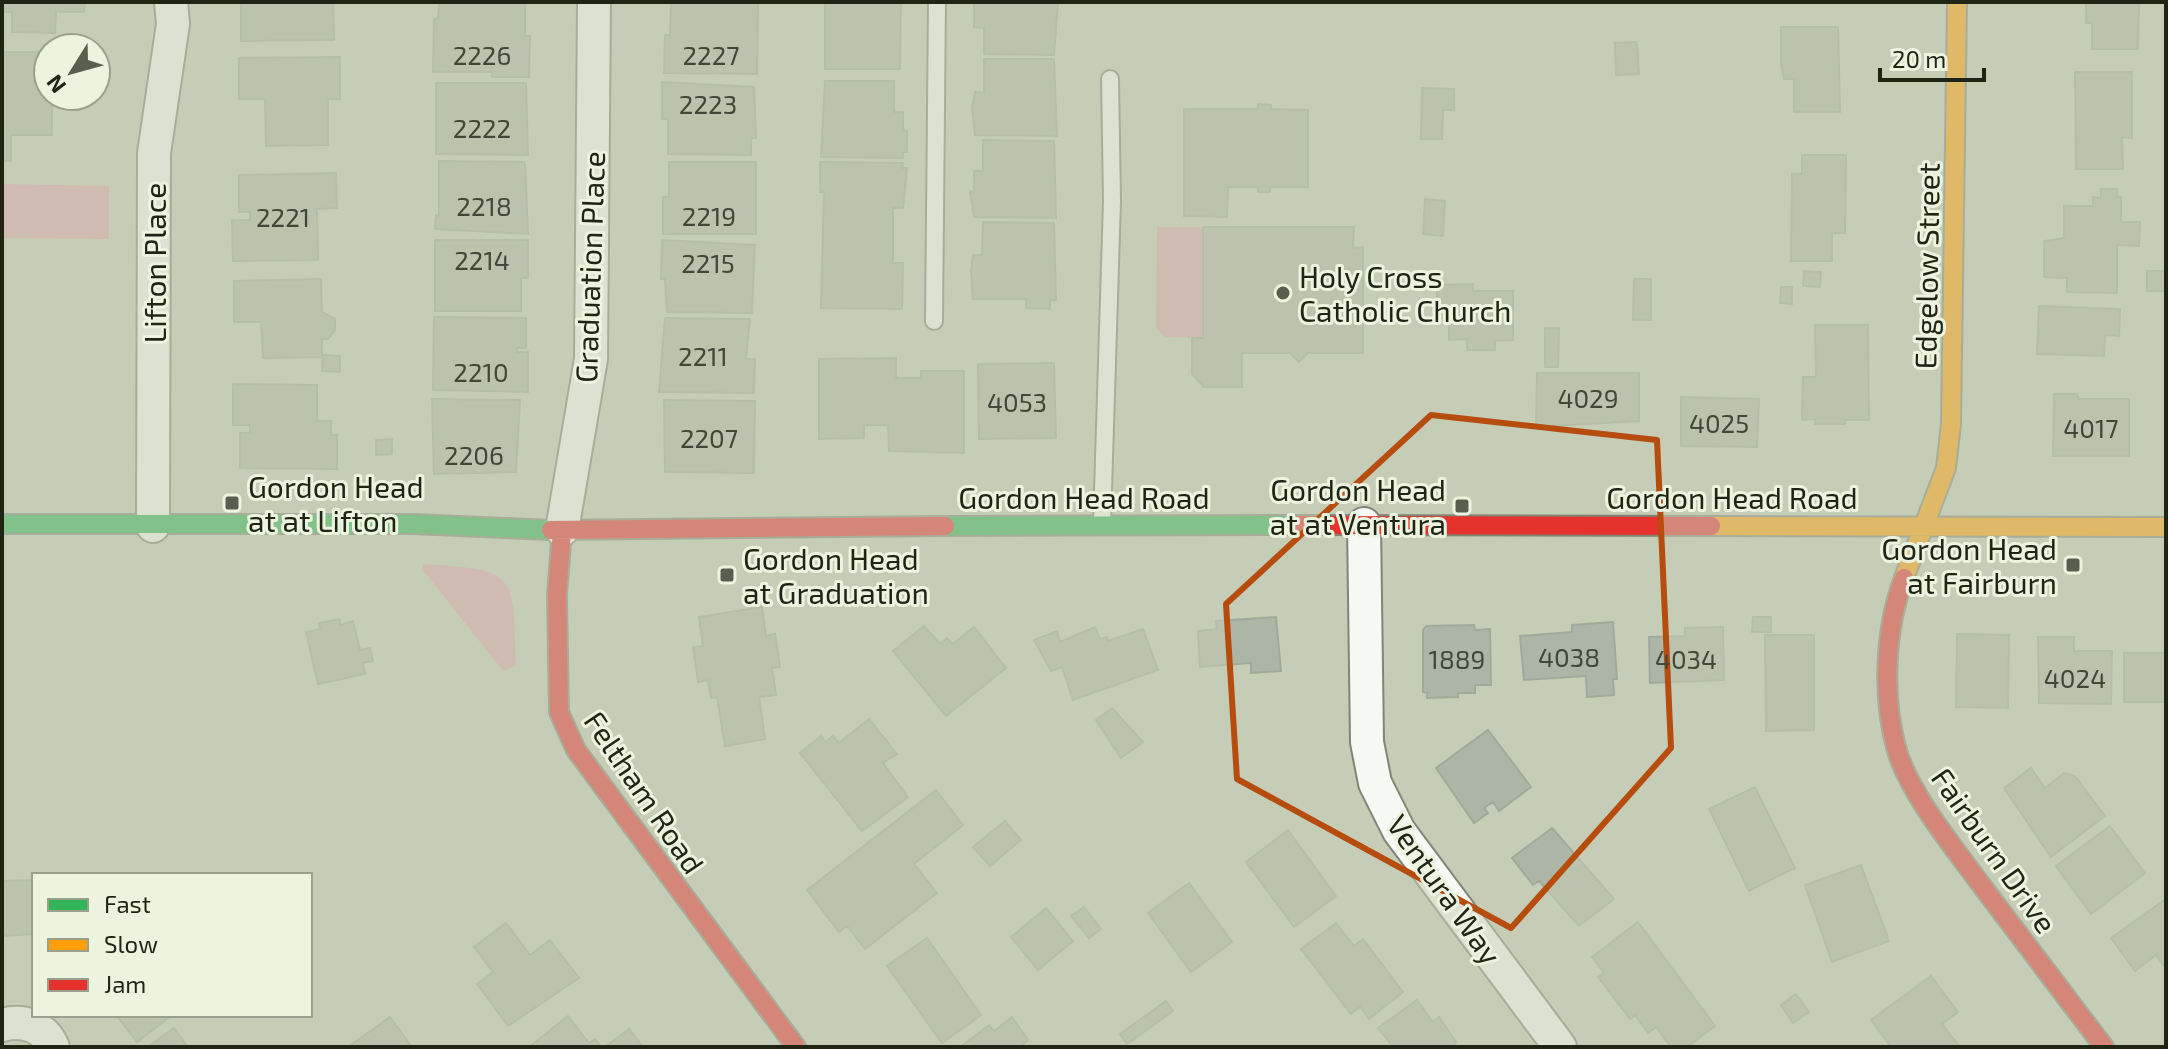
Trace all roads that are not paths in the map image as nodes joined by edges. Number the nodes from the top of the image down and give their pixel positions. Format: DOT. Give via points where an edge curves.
graph roads {
  1 [pos="171,2"];
  2 [pos="594,2"];
  3 [pos="937,2"];
  4 [pos="1957,2"];
  5 [pos="1110,79"];
  6 [pos="934,321"];
  7 [pos="2,524"];
  8 [pos="1102,524"];
  9 [pos="1364,524"];
  10 [pos="153,526"];
  11 [pos="1923,526"];
  12 [pos="2166,527"];
  13 [pos="562,530"];
  14 [pos="2,1025"];
  15 [pos="53,1047"];
  16 [pos="796,1047"];
  17 [pos="1560,1047"];
  18 [pos="2104,1047"];
  1 -- 10 [label="street, Lifton Place" via="173,24 154,153"];
  2 -- 13 [label="street, Graduation Place" via="591,359"];
  3 -- 6 [label="lane"];
  4 -- 11 [label="main road, Edgelow Street" via="1952,409 1946,468"];
  5 -- 8 [label="lane" via="1112,201"];
  7 -- 10 [label="main road, Gordon Head Road"];
  8 -- 9 [label="main road, Gordon Head Road"];
  8 -- 13 [label="main road, Gordon Head Road"];
  9 -- 11 [label="main road, Gordon Head Road"];
  9 -- 17 [label="street, Ventura Way" via="1367,742 1375,783 1399,831"];
  10 -- 13 [label="main road, Gordon Head Road" via="413,524"];
  11 -- 12 [label="main road, Gordon Head Road"];
  11 -- 18 [label="main road, Fairburn Drive" via="1897,597 1889,654 1896,749 1932,819"];
  13 -- 16 [label="main road, Feltham Road" via="559,712 576,750"];
  14 -- 15 [label="street" via="32,1025"];
}
